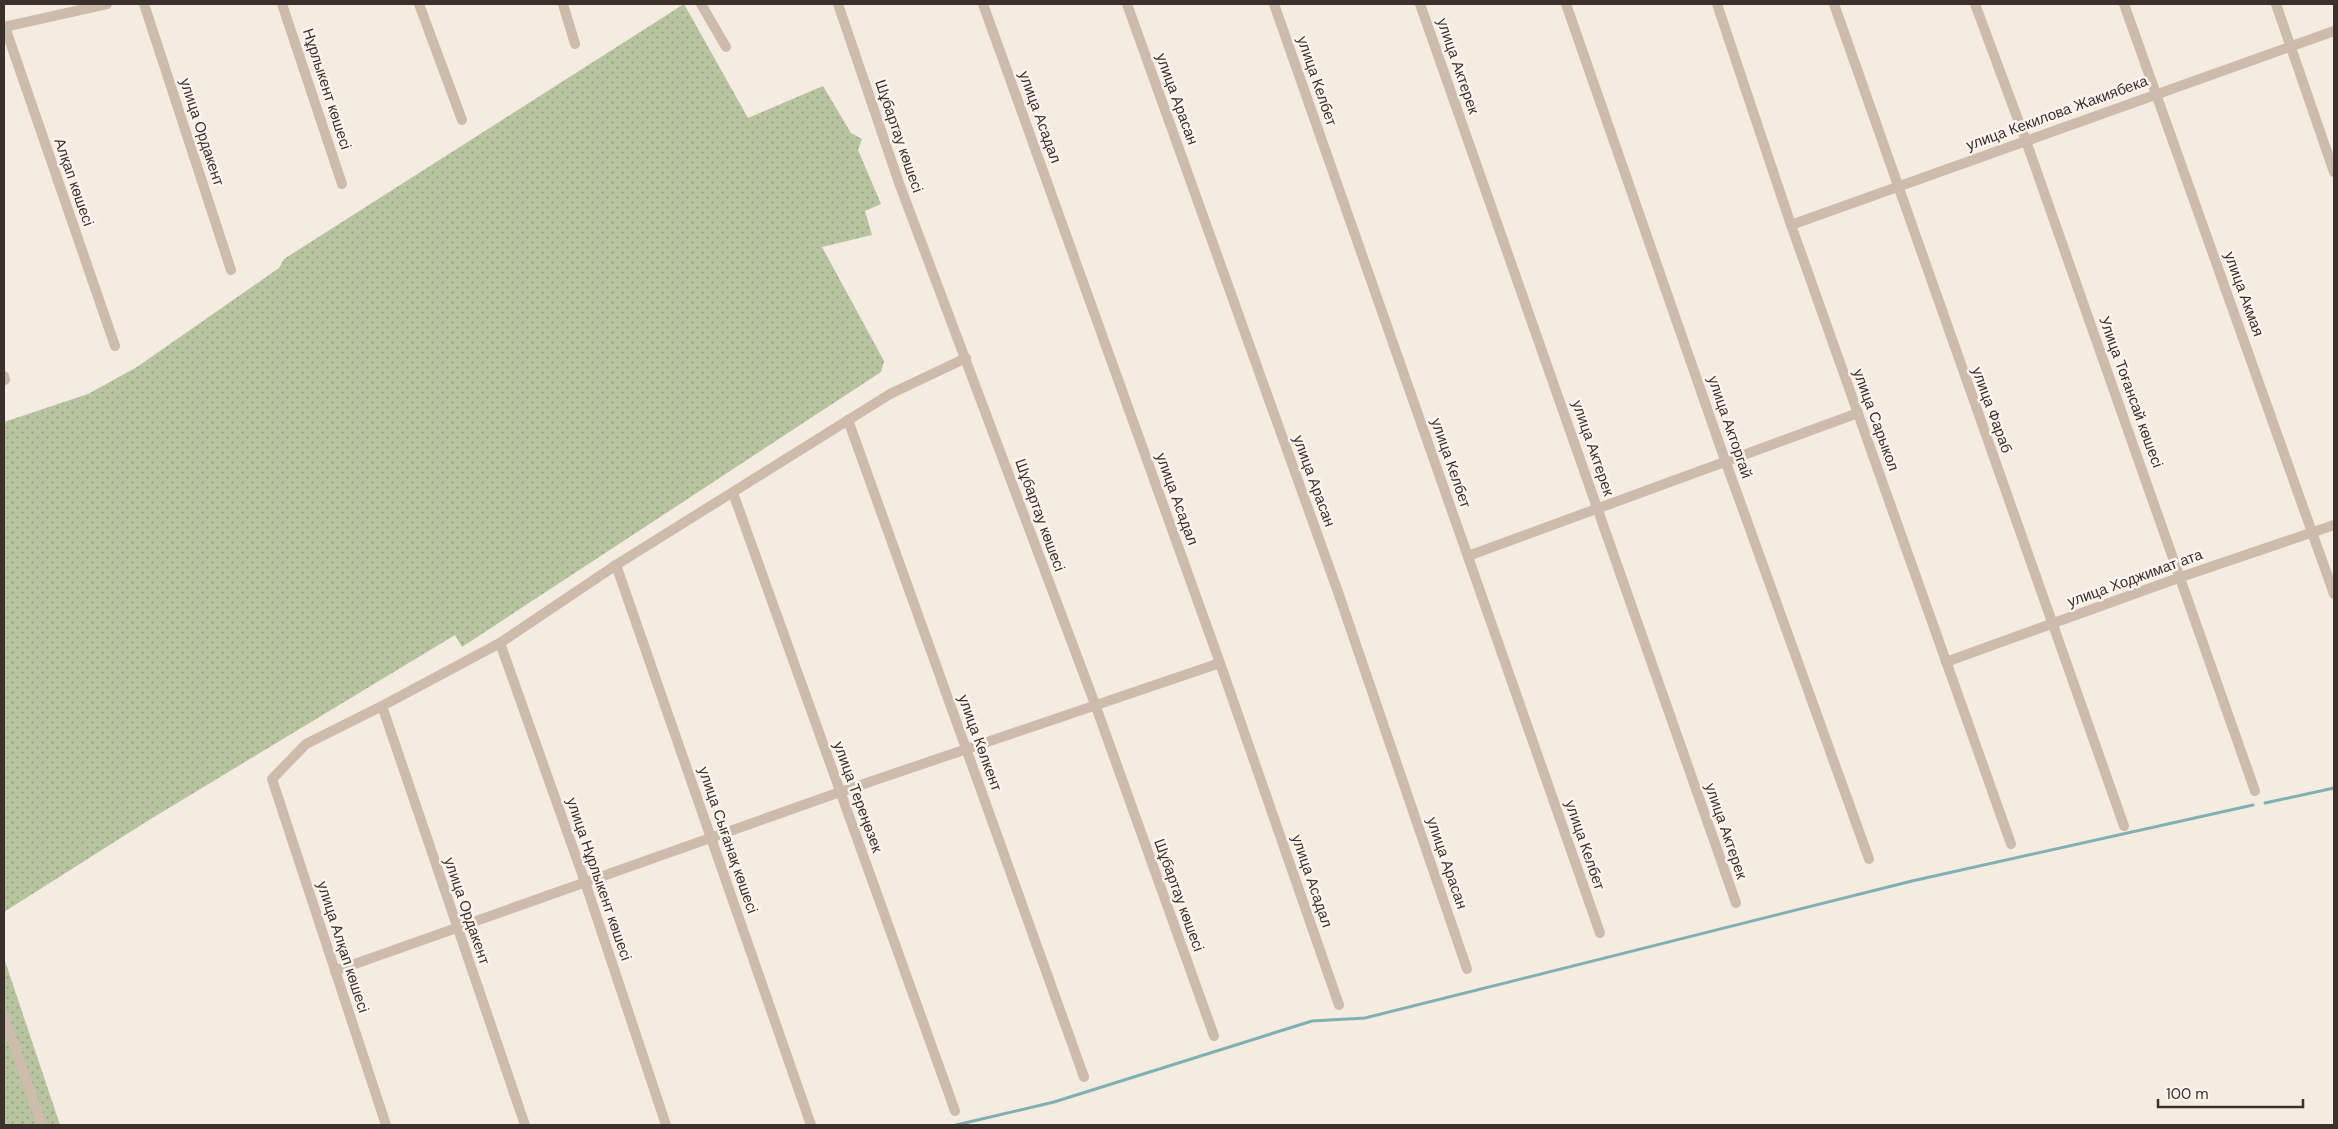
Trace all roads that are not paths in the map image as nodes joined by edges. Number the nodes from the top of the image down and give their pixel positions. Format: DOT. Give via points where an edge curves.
graph roads {
  1 [pos="107,4"];
  2 [pos="144,4"];
  3 [pos="282,4"];
  4 [pos="419,4"];
  5 [pos="563,4"];
  6 [pos="701,4"];
  7 [pos="838,4"];
  8 [pos="983,4"];
  9 [pos="1127,4"];
  10 [pos="1274,4"];
  11 [pos="1420,4"];
  12 [pos="1566,4"];
  13 [pos="1718,4"];
  14 [pos="1834,4"];
  15 [pos="1975,4"];
  16 [pos="2124,4"];
  17 [pos="2276,4"];
  18 [pos="4,27"];
  19 [pos="2334,30"];
  20 [pos="575,44"];
  21 [pos="2291,46"];
  22 [pos="726,47"];
  23 [pos="2156,93"];
  24 [pos="462,120"];
  25 [pos="2026,141"];
  26 [pos="2334,172"];
  27 [pos="342,184"];
  28 [pos="1897,188"];
  29 [pos="1791,225"];
  30 [pos="231,270"];
  31 [pos="115,346"];
  32 [pos="966,358"];
  33 [pos="1858,413"];
  34 [pos="848,420"];
  35 [pos="1726,460"];
  36 [pos="733,493"];
  37 [pos="1598,508"];
  38 [pos="2334,525"];
  39 [pos="2314,533"];
  40 [pos="1468,556"];
  41 [pos="616,565"];
  42 [pos="2181,577"];
  43 [pos="2334,594"];
  44 [pos="2052,624"];
  45 [pos="500,644"];
  46 [pos="1946,662"];
  47 [pos="1220,663"];
  48 [pos="1095,704"];
  49 [pos="382,706"];
  50 [pos="966,749"];
  51 [pos="2255,791"];
  52 [pos="840,792"];
  53 [pos="2124,826"];
  54 [pos="711,838"];
  55 [pos="2011,844"];
  56 [pos="1869,859"];
  57 [pos="585,882"];
  58 [pos="1736,903"];
  59 [pos="457,929"];
  60 [pos="1600,932"];
  61 [pos="1467,969"];
  62 [pos="335,971"];
  63 [pos="1339,1005"];
  64 [pos="4,1016"];
  65 [pos="1214,1036"];
  66 [pos="1084,1077"];
  67 [pos="955,1111"];
  68 [pos="42,1125"];
  69 [pos="386,1125"];
  70 [pos="526,1125"];
  71 [pos="666,1125"];
  72 [pos="811,1125"];
  1 -- 18 [label="street"];
  2 -- 30 [label="street, улица Ордакент"];
  3 -- 27 [label="street, Нұрлыкент көшесі"];
  4 -- 24 [label="street"];
  5 -- 20 [label="street"];
  6 -- 22 [label="street"];
  7 -- 32 [label="street, Шұбартау көшесі" via="899,183"];
  8 -- 47 [label="street, улица Асадал"];
  9 -- 61 [label="street, улица Арасан" via="1338,592"];
  10 -- 40 [label="street, улица Келбет"];
  11 -- 37 [label="street, улица Актерек"];
  12 -- 35 [label="street, улица Акторгай"];
  13 -- 29 [label="street, улица Сарыкол"];
  14 -- 28 [label="street, улица Фараб"];
  15 -- 25 [label="street, Улица Тоғансай көшесі"];
  16 -- 23 [label="street, улица Акмая"];
  17 -- 21 [label="street"];
  18 -- 31 [label="street, Алқап көшесі"];
  19 -- 21 [label="street, улица Кекилова Жакиябека"];
  21 -- 23 [label="street, улица Кекилова Жакиябека"];
  21 -- 26 [label="street"];
  23 -- 25 [label="street, улица Кекилова Жакиябека"];
  23 -- 39 [label="street, улица Акмая"];
  25 -- 28 [label="street, улица Кекилова Жакиябека"];
  25 -- 42 [label="street, Улица Тоғансай көшесі"];
  28 -- 29 [label="street, улица Кекилова Жакиябека"];
  28 -- 44 [label="street, улица Фараб"];
  29 -- 33 [label="street, улица Сарыкол"];
  32 -- 34 [label="street" via="890,394"];
  32 -- 48 [label="street, Шұбартау көшесі"];
  33 -- 35 [label="street"];
  33 -- 46 [label="street, улица Сарыкол"];
  34 -- 36 [label="street"];
  34 -- 50 [label="street, улица Көлкент"];
  35 -- 37 [label="street"];
  35 -- 56 [label="street, улица Акторгай"];
  36 -- 41 [label="street"];
  36 -- 52 [label="street, улица Тереңөзек"];
  37 -- 40 [label="street"];
  37 -- 58 [label="street, улица Актерек"];
  38 -- 39 [label="street, улица Ходжимат ата"];
  39 -- 42 [label="street, улица Ходжимат ата"];
  39 -- 43 [label="street, улица Акмая"];
  40 -- 60 [label="street, улица Келбет"];
  41 -- 45 [label="street"];
  41 -- 54 [label="street, улица Сығанақ көшесі"];
  42 -- 44 [label="street, улица Ходжимат ата"];
  42 -- 51 [label="street, Улица Тоғансай көшесі"];
  44 -- 46 [label="street, улица Ходжимат ата"];
  44 -- 53 [label="street, улица Фараб"];
  45 -- 49 [label="street"];
  45 -- 57 [label="street, улица Нұрлыкент көшесі"];
  46 -- 55 [label="street, улица Сарыкол"];
  47 -- 48 [label="street"];
  47 -- 63 [label="street, улица Асадал"];
  48 -- 50 [label="street"];
  48 -- 65 [label="street, Шұбартау көшесі"];
  49 -- 59 [label="street, улица Ордакент"];
  49 -- 62 [label="street, улица Алқап көшесі" via="306,744 272,779"];
  50 -- 52 [label="street"];
  50 -- 66 [label="street, улица Көлкент"];
  52 -- 54 [label="street"];
  52 -- 67 [label="street, улица Тереңөзек"];
  54 -- 57 [label="street"];
  54 -- 72 [label="street, улица Сығанақ көшесі"];
  57 -- 59 [label="street"];
  57 -- 71 [label="street, улица Нұрлыкент көшесі"];
  59 -- 62 [label="street"];
  59 -- 70 [label="street, улица Ордакент"];
  62 -- 69 [label="street, улица Алқап көшесі"];
  64 -- 68 [label="street"];
}
